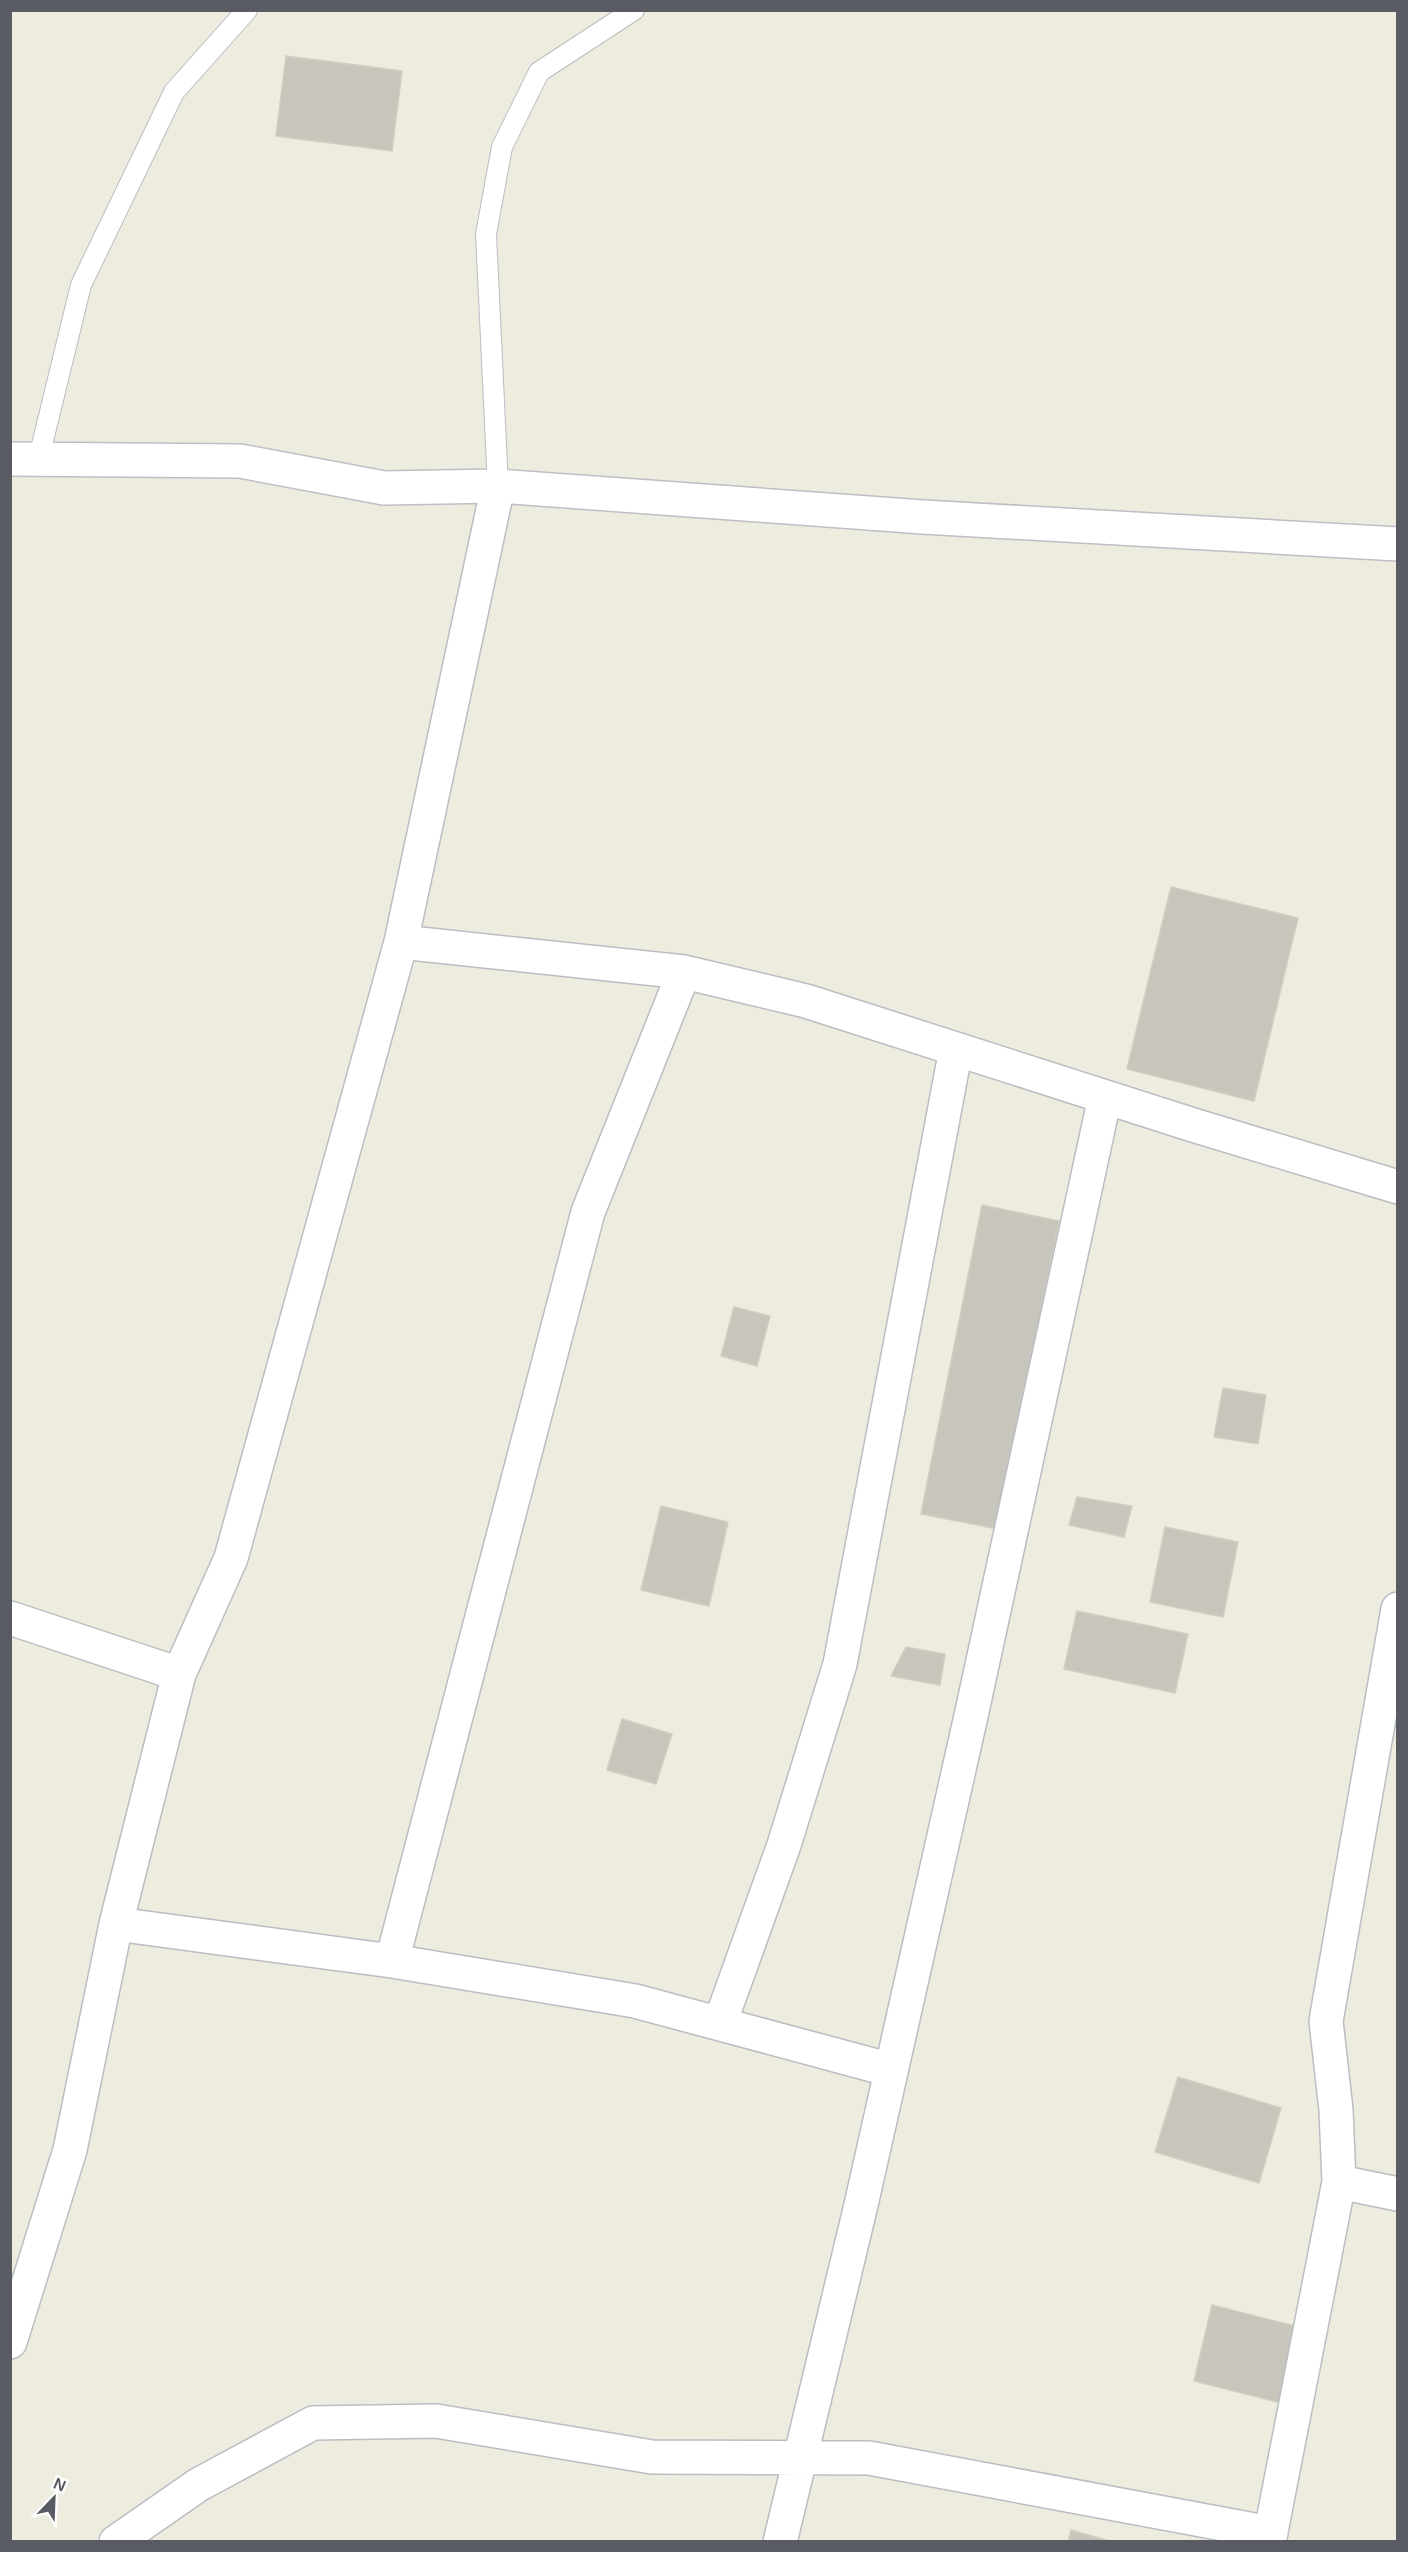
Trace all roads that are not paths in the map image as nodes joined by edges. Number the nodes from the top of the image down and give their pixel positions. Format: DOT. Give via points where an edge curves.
graph roads {
  1 [pos="247,10"];
  2 [pos="634,10"];
  3 [pos="25,458"];
  4 [pos="498,486"];
  5 [pos="1398,544"];
  6 [pos="402,942"];
  7 [pos="684,972"];
  8 [pos="956,1049"];
  9 [pos="1104,1097"];
  10 [pos="1398,1187"];
  11 [pos="1398,1609"];
  12 [pos="10,1618"];
  13 [pos="179,1674"];
  14 [pos="1385,1753"];
  15 [pos="116,1924"];
  16 [pos="392,1961"];
  17 [pos="720,2023"];
  18 [pos="891,2070"];
  19 [pos="1339,2182"];
  20 [pos="1398,2194"];
  21 [pos="10,2342"];
  22 [pos="802,2457"];
  23 [pos="1270,2537"];
  24 [pos="116,2541"];
  25 [pos="780,2541"];
  1 -- 3 [label="lane" via="174,92 81,285"];
  2 -- 4 [label="lane" via="539,72 502,147 486,234"];
  3 -- 4 [label="street" via="240,461 384,488"];
  4 -- 5 [label="street" via="923,517"];
  4 -- 6 [label="street"];
  6 -- 7 [label="street"];
  6 -- 13 [label="street" via="231,1558"];
  7 -- 8 [label="street" via="806,1000"];
  7 -- 16 [label="street" via="588,1212"];
  8 -- 9 [label="street"];
  8 -- 17 [label="street" via="840,1664 784,1845"];
  9 -- 10 [label="street"];
  9 -- 18 [label="street"];
  11 -- 14 [label="street"];
  12 -- 13 [label="street"];
  13 -- 15 [label="street"];
  14 -- 19 [label="street" via="1326,2021"];
  15 -- 16 [label="street"];
  15 -- 21 [label="street" via="70,2150"];
  16 -- 17 [label="street" via="635,2001"];
  17 -- 18 [label="street"];
  18 -- 22 [label="street"];
  19 -- 20 [label="street"];
  19 -- 23 [label="street"];
  22 -- 23 [label="street" via="869,2458"];
  22 -- 24 [label="street" via="652,2457 436,2421 313,2423 198,2485"];
  22 -- 25 [label="street"];
}
